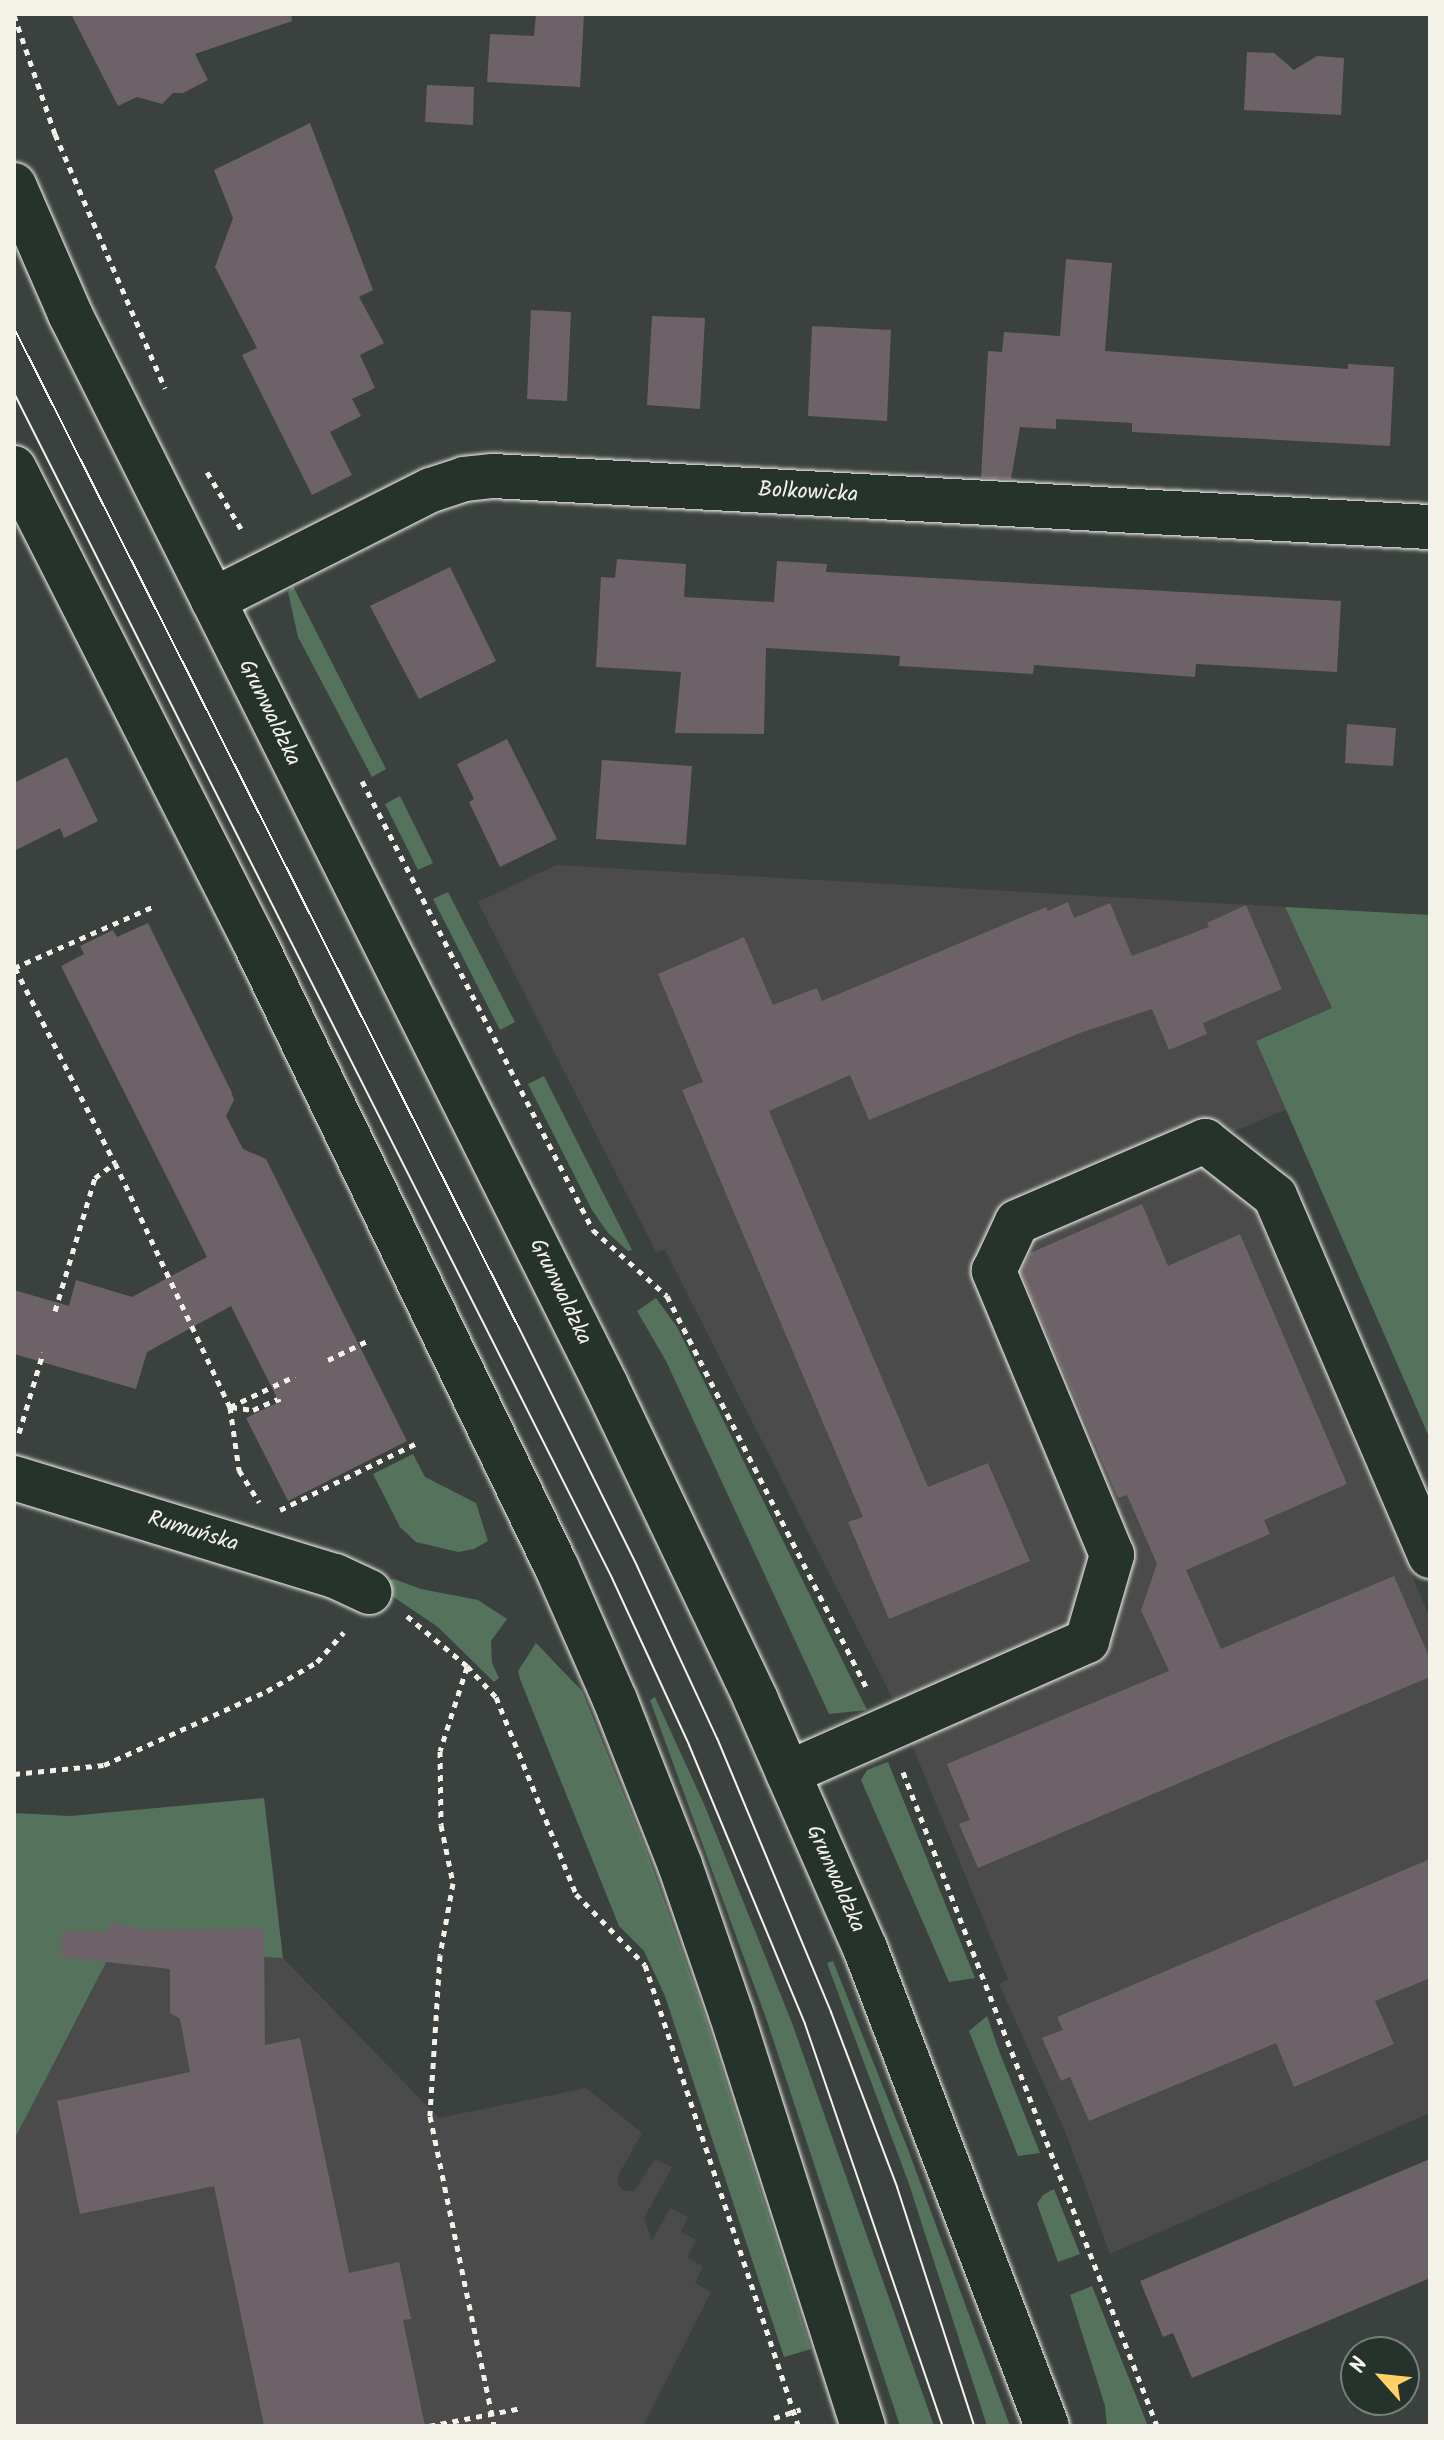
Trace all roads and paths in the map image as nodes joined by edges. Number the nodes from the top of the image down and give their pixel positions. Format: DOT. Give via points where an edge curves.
graph roads {
  1 [pos="14,15"];
  2 [pos="14,185"];
  3 [pos="165,390"];
  4 [pos="200,461"];
  5 [pos="14,468"];
  6 [pos="1430,527"];
  7 [pos="251,544"];
  8 [pos="213,600"];
  9 [pos="358,775"];
  10 [pos="152,907"];
  11 [pos="14,968"];
  12 [pos="115,1163"];
  13 [pos="55,1311"];
  14 [pos="367,1341"];
  15 [pos="43,1353"];
  16 [pos="328,1360"];
  17 [pos="295,1376"];
  18 [pos="279,1402"];
  19 [pos="230,1407"];
  20 [pos="18,1435"];
  21 [pos="417,1443"];
  22 [pos="14,1478"];
  23 [pos="261,1504"];
  24 [pos="268,1516"];
  25 [pos="1430,1556"];
  26 [pos="373,1594"];
  27 [pos="467,1666"];
  28 [pos="870,1695"];
  29 [pos="901,1768"];
  30 [pos="788,1773"];
  31 [pos="14,1774"];
  32 [pos="522,2408"];
  33 [pos="801,2409"];
  34 [pos="794,2411"];
  35 [pos="492,2414"];
  36 [pos="774,2418"];
  37 [pos="429,2426"];
  38 [pos="494,2426"];
  39 [pos="798,2426"];
  40 [pos="863,2426"];
  41 [pos="1047,2426"];
  42 [pos="1157,2426"];
  1 -- 3 [label="path" via="55,134"];
  2 -- 8 [label="street, Grunwaldzka" via="70,314"];
  4 -- 7 [label="path"];
  5 -- 40 [label="street" via="254,941 557,1568 615,1700 731,2013"];
  6 -- 8 [label="street, Bolkowicka" via="493,476 431,490"];
  8 -- 30 [label="street, Grunwaldzka" via="606,1385"];
  9 -- 28 [label="path" via="593,1230 667,1296"];
  10 -- 11 [label="path"];
  11 -- 12 [label="path"];
  12 -- 13 [label="path" via="95,1178"];
  12 -- 19 [label="path"];
  14 -- 16 [label="path"];
  15 -- 20 [label="path"];
  17 -- 19 [label="path"];
  18 -- 19 [label="path" via="253,1410"];
  19 -- 23 [label="path" via="239,1470"];
  21 -- 24 [label="path"];
  22 -- 26 [label="street, Rumuńska" via="335,1576"];
  25 -- 30 [label="street" via="1275,1196 1205,1141 1017,1222 994,1271 1112,1555 1087,1641"];
  26 -- 27 [label="path" via="417,1622"];
  26 -- 31 [label="path" via="317,1662 267,1691 104,1765"];
  27 -- 34 [label="path" via="496,1697 576,1894 645,1965"];
  27 -- 35 [label="path" via="440,1751 441,1825 453,1883 440,1955 430,2116"];
  29 -- 42 [label="path"];
  30 -- 41 [label="street, Grunwaldzka" via="876,1977"];
  32 -- 35 [label="path"];
  33 -- 34 [label="path"];
  34 -- 36 [label="path"];
  34 -- 39 [label="path"];
  35 -- 37 [label="path"];
  35 -- 38 [label="path"];
}
